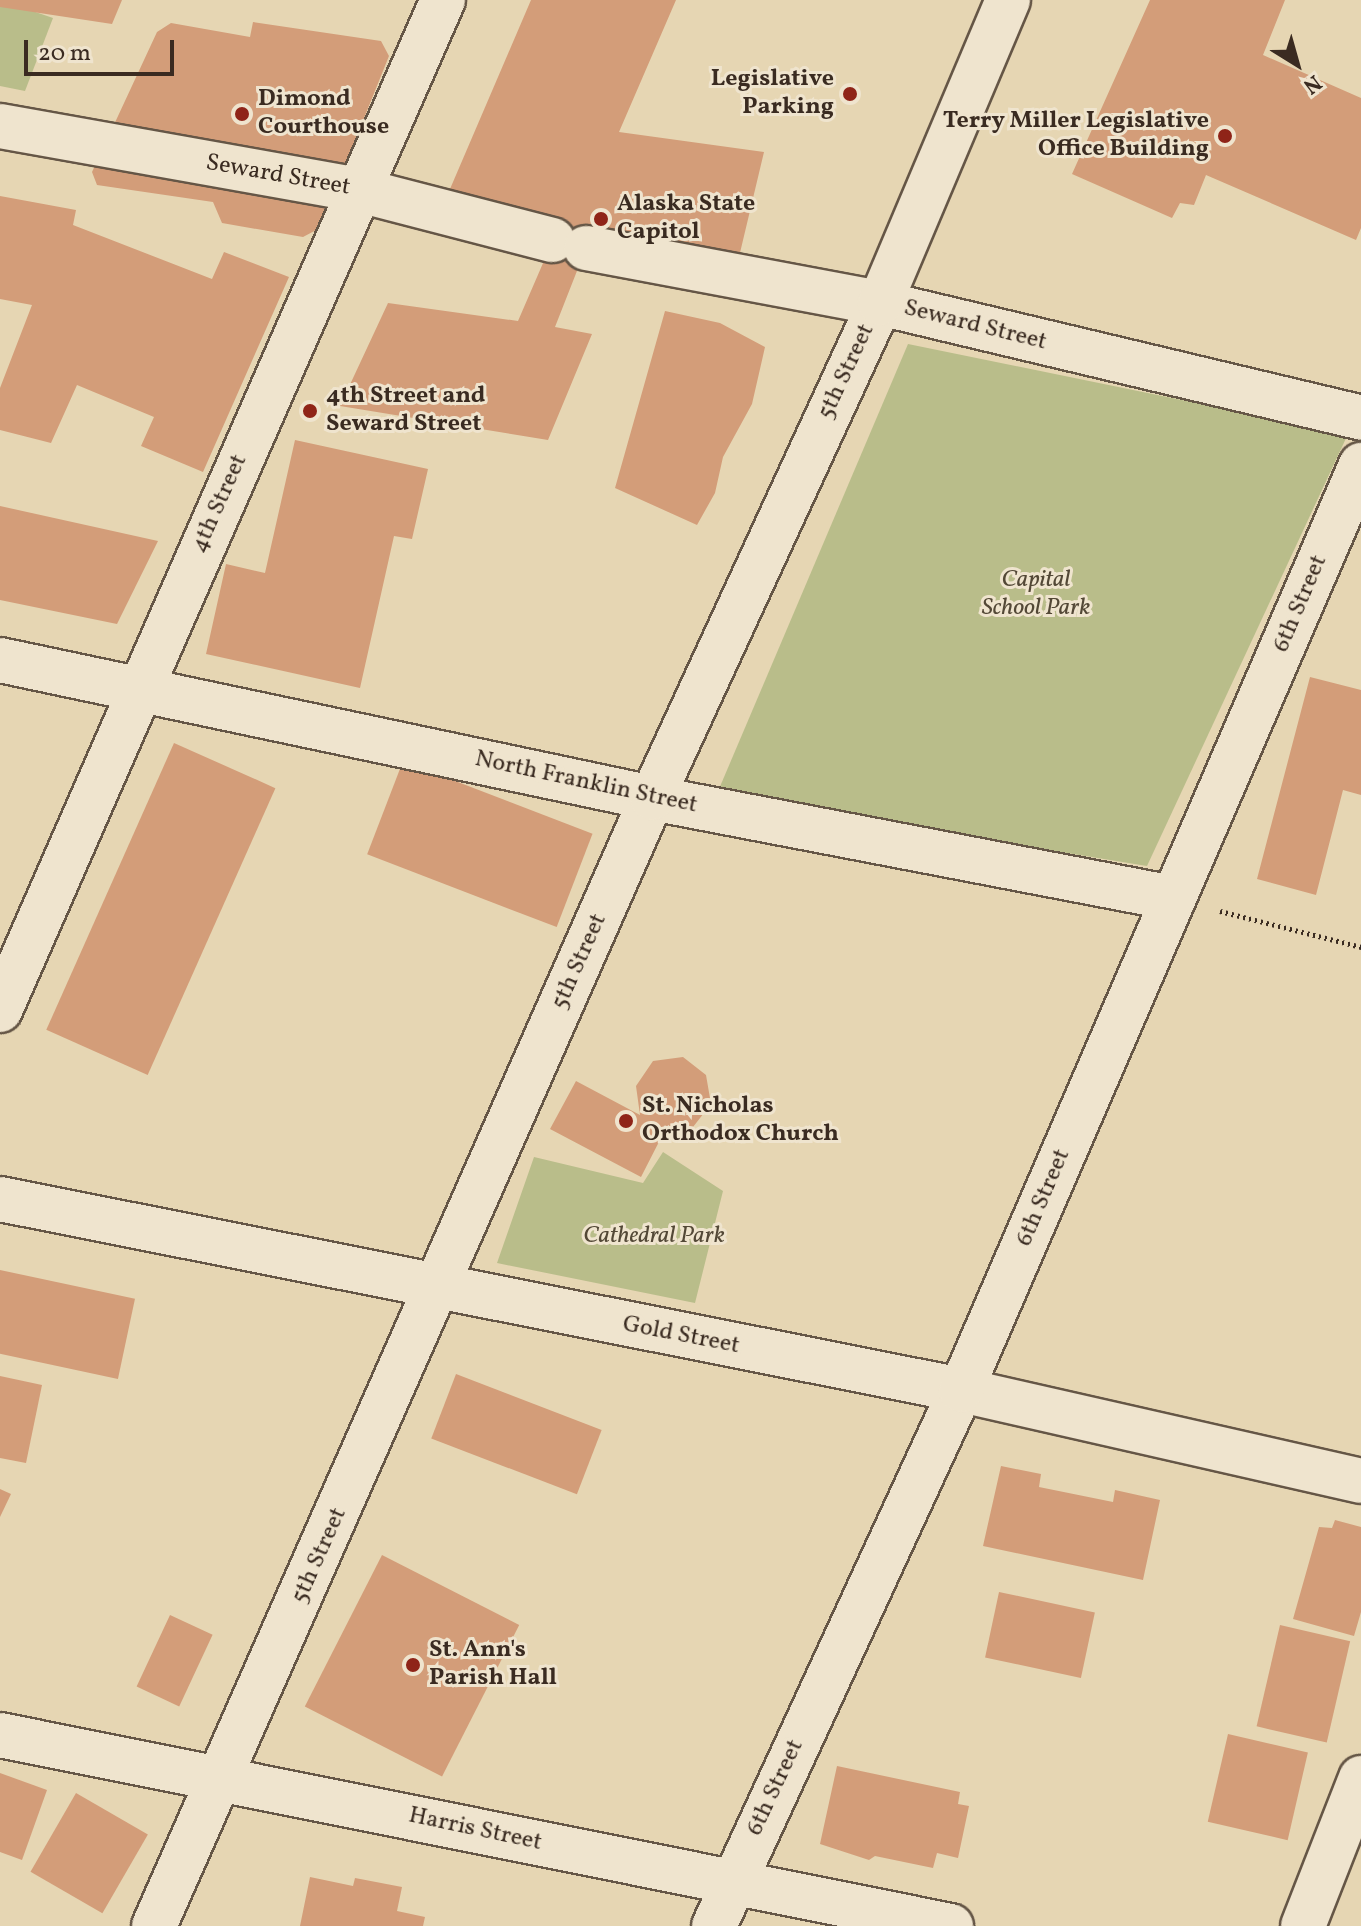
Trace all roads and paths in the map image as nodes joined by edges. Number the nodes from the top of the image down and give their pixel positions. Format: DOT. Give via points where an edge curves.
graph roads {
  1 [pos="443,0"];
  2 [pos="1008,0"];
  3 [pos="0,126"];
  4 [pos="359,190"];
  5 [pos="880,303"];
  6 [pos="1361,418"];
  7 [pos="1361,465"];
  8 [pos="0,660"];
  9 [pos="138,689"];
  10 [pos="652,798"];
  11 [pos="1173,898"];
  12 [pos="1361,947"];
  13 [pos="0,1010"];
  14 [pos="0,1199"];
  15 [pos="438,1289"];
  16 [pos="961,1390"];
  17 [pos="1361,1481"];
  18 [pos="0,1735"];
  19 [pos="222,1778"];
  20 [pos="1361,1778"];
  21 [pos="732,1883"];
  22 [pos="1310,1909"];
  23 [pos="154,1926"];
  24 [pos="714,1926"];
  25 [pos="951,1926"];
  1 -- 4 [label="street, 4th Street"];
  2 -- 5 [label="street, 5th Street"];
  3 -- 4 [label="street, Seward Street"];
  4 -- 5 [label="street, Seward Street" via="570,244"];
  4 -- 9 [label="street, 4th Street"];
  5 -- 6 [label="street, Seward Street"];
  5 -- 10 [label="street, 5th Street"];
  7 -- 11 [label="street, 6th Street"];
  8 -- 9 [label="street, North Franklin Street"];
  9 -- 10 [label="street, North Franklin Street"];
  9 -- 13 [label="street, 4th Street"];
  10 -- 11 [label="street, North Franklin Street"];
  10 -- 15 [label="street, 5th Street"];
  11 -- 12 [label="path"];
  11 -- 16 [label="street, 6th Street"];
  14 -- 15 [label="street, Gold Street"];
  15 -- 16 [label="street, Gold Street"];
  15 -- 19 [label="street, 5th Street"];
  16 -- 17 [label="street, Gold Street"];
  16 -- 21 [label="street, 6th Street"];
  18 -- 19 [label="street, Harris Street"];
  19 -- 21 [label="street, Harris Street"];
  19 -- 23 [label="street, 5th Street"];
  20 -- 22 [label="street"];
  21 -- 24 [label="street, 6th Street"];
  21 -- 25 [label="street, Harris Street"];
}
